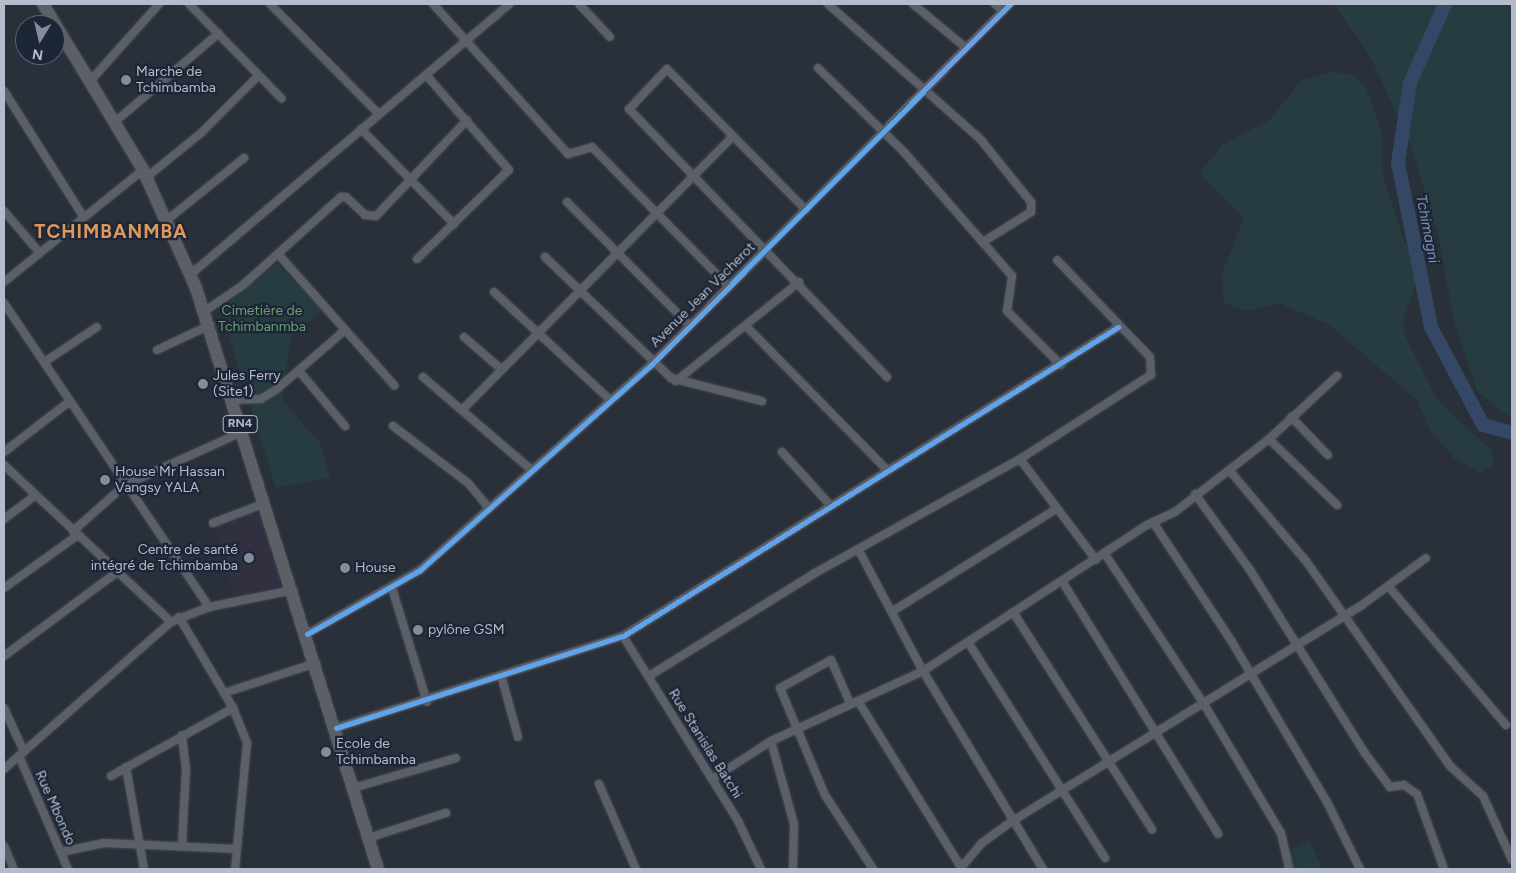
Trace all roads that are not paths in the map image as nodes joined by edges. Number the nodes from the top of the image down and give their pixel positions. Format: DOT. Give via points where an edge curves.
graph roads {
  1 [pos="43,4"];
  2 [pos="159,4"];
  3 [pos="189,4"];
  4 [pos="270,4"];
  5 [pos="433,4"];
  6 [pos="509,4"];
  7 [pos="579,4"];
  8 [pos="828,4"];
  9 [pos="913,4"];
  10 [pos="995,4"];
  11 [pos="1010,4"];
  12 [pos="1003,11"];
  13 [pos="219,33"];
  14 [pos="610,37"];
  15 [pos="465,43"];
  16 [pos="966,47"];
  17 [pos="818,68"];
  18 [pos="426,75"];
  19 [pos="258,76"];
  20 [pos="92,79"];
  21 [pos="926,90"];
  22 [pos="4,91"];
  23 [pos="281,98"];
  24 [pos="378,112"];
  25 [pos="467,120"];
  26 [pos="116,122"];
  27 [pos="360,129"];
  28 [pos="883,135"];
  29 [pos="733,136"];
  30 [pos="244,158"];
  31 [pos="145,173"];
  32 [pos="409,176"];
  33 [pos="691,176"];
  34 [pos="567,202"];
  35 [pos="806,210"];
  36 [pos="4,211"];
  37 [pos="656,212"];
  38 [pos="83,216"];
  39 [pos="167,220"];
  40 [pos="454,224"];
  41 [pos="983,242"];
  42 [pos="766,248"];
  43 [pos="39,252"];
  44 [pos="617,252"];
  45 [pos="279,255"];
  46 [pos="545,257"];
  47 [pos="417,259"];
  48 [pos="1057,260"];
  49 [pos="190,274"];
  50 [pos="4,282"];
  51 [pos="799,282"];
  52 [pos="729,287"];
  53 [pos="580,291"];
  54 [pos="494,292"];
  55 [pos="4,303"];
  56 [pos="205,311"];
  57 [pos="210,325"];
  58 [pos="689,325"];
  59 [pos="746,326"];
  60 [pos="97,327"];
  61 [pos="1118,327"];
  62 [pos="345,330"];
  63 [pos="539,331"];
  64 [pos="464,337"];
  65 [pos="157,350"];
  66 [pos="46,361"];
  67 [pos="652,364"];
  68 [pos="1061,365"];
  69 [pos="501,369"];
  70 [pos="299,371"];
  71 [pos="887,376"];
  72 [pos="1337,376"];
  73 [pos="423,377"];
  74 [pos="676,381"];
  75 [pos="394,385"];
  76 [pos="610,399"];
  77 [pos="233,400"];
  78 [pos="762,400"];
  79 [pos="70,401"];
  80 [pos="462,410"];
  81 [pos="1292,417"];
  82 [pos="346,426"];
  83 [pos="393,426"];
  84 [pos="242,432"];
  85 [pos="1268,439"];
  86 [pos="4,452"];
  87 [pos="782,452"];
  88 [pos="1328,455"];
  89 [pos="1020,459"];
  90 [pos="4,465"];
  91 [pos="529,468"];
  92 [pos="887,470"];
  93 [pos="1229,470"];
  94 [pos="125,485"];
  95 [pos="1195,494"];
  96 [pos="35,496"];
  97 [pos="265,503"];
  98 [pos="830,505"];
  99 [pos="1337,505"];
  100 [pos="488,507"];
  101 [pos="1056,508"];
  102 [pos="4,519"];
  103 [pos="1153,522"];
  104 [pos="213,523"];
  105 [pos="75,533"];
  106 [pos="858,549"];
  107 [pos="1104,554"];
  108 [pos="1426,558"];
  109 [pos="1096,560"];
  110 [pos="117,572"];
  111 [pos="1062,581"];
  112 [pos="1390,587"];
  113 [pos="4,588"];
  114 [pos="392,588"];
  115 [pos="293,590"];
  116 [pos="209,607"];
  117 [pos="893,611"];
  118 [pos="1013,612"];
  119 [pos="1342,614"];
  120 [pos="179,617"];
  121 [pos="171,622"];
  122 [pos="307,634"];
  123 [pos="623,636"];
  124 [pos="968,642"];
  125 [pos="1296,647"];
  126 [pos="4,656"];
  127 [pos="316,663"];
  128 [pos="923,671"];
  129 [pos="501,675"];
  130 [pos="649,676"];
  131 [pos="1250,676"];
  132 [pos="224,693"];
  133 [pos="427,702"];
  134 [pos="854,702"];
  135 [pos="1204,704"];
  136 [pos="4,708"];
  137 [pos="233,708"];
  138 [pos="1506,724"];
  139 [pos="800,727"];
  140 [pos="336,728"];
  141 [pos="1156,734"];
  142 [pos="182,735"];
  143 [pos="518,737"];
  144 [pos="771,741"];
  145 [pos="22,754"];
  146 [pos="456,758"];
  147 [pos="1110,763"];
  148 [pos="126,768"];
  149 [pos="4,769"];
  150 [pos="111,776"];
  151 [pos="712,779"];
  152 [pos="599,784"];
  153 [pos="353,788"];
  154 [pos="1063,792"];
  155 [pos="446,813"];
  156 [pos="1014,820"];
  157 [pos="1152,829"];
  158 [pos="1218,834"];
  159 [pos="368,838"];
  160 [pos="139,843"];
  161 [pos="182,845"];
  162 [pos="4,846"];
  163 [pos="236,849"];
  164 [pos="62,852"];
  165 [pos="1105,858"];
  166 [pos="7,860"];
  167 [pos="1512,860"];
  168 [pos="14,869"];
  169 [pos="68,869"];
  170 [pos="144,869"];
  171 [pos="235,869"];
  172 [pos="378,869"];
  173 [pos="636,869"];
  174 [pos="760,869"];
  175 [pos="793,869"];
  176 [pos="874,869"];
  177 [pos="961,869"];
  178 [pos="1043,869"];
  179 [pos="1289,869"];
  180 [pos="1360,869"];
  181 [pos="1444,869"];
  1 -- 20 [label="highway, RN4"];
  2 -- 20 [label="street"];
  3 -- 13 [label="street"];
  4 -- 24 [label="street"];
  5 -- 15 [label="street"];
  6 -- 15 [label="street"];
  7 -- 14 [label="street"];
  8 -- 21 [label="street"];
  9 -- 16 [label="street"];
  10 -- 12 [label="street"];
  11 -- 12 [label="street"];
  12 -- 16 [label="street"];
  13 -- 19 [label="street"];
  13 -- 26 [label="street"];
  15 -- 18 [label="street"];
  15 -- 37 [label="street" via="568,154 592,147"];
  16 -- 21 [label="street, Avenue Jean Vacherot"];
  17 -- 28 [label="street"];
  18 -- 24 [label="street"];
  18 -- 25 [label="street"];
  19 -- 23 [label="street"];
  19 -- 31 [label="street" via="201,133"];
  20 -- 26 [label="highway, RN4"];
  21 -- 28 [label="street, Avenue Jean Vacherot"];
  21 -- 41 [label="street" via="982,140 1031,202 1031,212"];
  22 -- 38 [label="street"];
  24 -- 27 [label="street"];
  25 -- 32 [label="street"];
  25 -- 40 [label="street" via="509,170"];
  26 -- 31 [label="highway, RN4"];
  27 -- 32 [label="street"];
  27 -- 49 [label="street"];
  28 -- 35 [label="street, Avenue Jean Vacherot"];
  28 -- 41 [label="street" via="904,152"];
  29 -- 33 [label="street"];
  29 -- 33 [label="street" via="663,69 628,109"];
  29 -- 35 [label="street"];
  30 -- 39 [label="street"];
  31 -- 38 [label="street"];
  31 -- 39 [label="highway, RN4"];
  32 -- 40 [label="street"];
  32 -- 45 [label="street" via="370,218 346,197 341,197"];
  33 -- 37 [label="street"];
  33 -- 42 [label="street"];
  34 -- 44 [label="street"];
  35 -- 42 [label="street, Avenue Jean Vacherot"];
  36 -- 43 [label="street"];
  37 -- 44 [label="street"];
  37 -- 52 [label="street"];
  38 -- 43 [label="street"];
  39 -- 49 [label="highway, RN4"];
  40 -- 47 [label="street"];
  41 -- 68 [label="street" via="1012,276 1007,311"];
  42 -- 51 [label="street"];
  42 -- 52 [label="street, Avenue Jean Vacherot"];
  43 -- 50 [label="street"];
  44 -- 53 [label="street"];
  44 -- 58 [label="street"];
  45 -- 56 [label="street"];
  45 -- 62 [label="street"];
  46 -- 53 [label="street"];
  48 -- 61 [label="street"];
  49 -- 56 [label="highway, RN4"];
  51 -- 59 [label="street"];
  51 -- 71 [label="street"];
  52 -- 58 [label="street, Avenue Jean Vacherot"];
  53 -- 63 [label="street"];
  53 -- 67 [label="street"];
  54 -- 63 [label="street"];
  55 -- 66 [label="street"];
  56 -- 57 [label="highway, RN4"];
  57 -- 65 [label="street"];
  57 -- 77 [label="highway, RN4"];
  58 -- 67 [label="street, Avenue Jean Vacherot"];
  59 -- 74 [label="street"];
  59 -- 92 [label="street"];
  60 -- 66 [label="street"];
  61 -- 68 [label="street"];
  61 -- 89 [label="street" via="1150,356 1151,375"];
  62 -- 70 [label="street"];
  62 -- 75 [label="street"];
  63 -- 69 [label="street"];
  63 -- 76 [label="street"];
  64 -- 69 [label="street"];
  66 -- 79 [label="street"];
  67 -- 74 [label="street"];
  67 -- 76 [label="street, Avenue Jean Vacherot"];
  68 -- 92 [label="street"];
  69 -- 80 [label="street"];
  70 -- 77 [label="street" via="261,398"];
  70 -- 82 [label="street"];
  72 -- 81 [label="street"];
  73 -- 80 [label="street"];
  74 -- 78 [label="street"];
  76 -- 91 [label="street, Avenue Jean Vacherot"];
  77 -- 84 [label="highway, RN4"];
  79 -- 86 [label="street"];
  79 -- 94 [label="street"];
  80 -- 91 [label="street"];
  81 -- 85 [label="street"];
  81 -- 88 [label="street"];
  83 -- 100 [label="street" via="468,483"];
  84 -- 94 [label="street"];
  84 -- 97 [label="highway, RN4"];
  85 -- 93 [label="street"];
  85 -- 99 [label="street"];
  87 -- 98 [label="street"];
  89 -- 101 [label="street"];
  89 -- 106 [label="street"];
  90 -- 96 [label="street"];
  91 -- 100 [label="street, Avenue Jean Vacherot"];
  92 -- 98 [label="street"];
  93 -- 95 [label="street"];
  93 -- 119 [label="street" via="1292,544"];
  94 -- 105 [label="street"];
  94 -- 116 [label="street"];
  95 -- 103 [label="street"];
  95 -- 125 [label="street" via="1250,570"];
  96 -- 102 [label="street"];
  96 -- 105 [label="street"];
  97 -- 104 [label="street"];
  97 -- 115 [label="highway, RN4"];
  98 -- 123 [label="street"];
  100 -- 114 [label="street, Avenue Jean Vacherot" via="420,570"];
  101 -- 109 [label="street"];
  101 -- 117 [label="street"];
  103 -- 107 [label="street"];
  103 -- 131 [label="street"];
  105 -- 110 [label="street"];
  105 -- 113 [label="street"];
  106 -- 117 [label="street"];
  106 -- 130 [label="street"];
  107 -- 109 [label="street"];
  107 -- 135 [label="street"];
  108 -- 112 [label="street"];
  109 -- 111 [label="street"];
  110 -- 121 [label="street"];
  110 -- 126 [label="street"];
  111 -- 118 [label="street"];
  111 -- 141 [label="street"];
  112 -- 119 [label="street"];
  112 -- 138 [label="street"];
  114 -- 122 [label="street"];
  114 -- 133 [label="street"];
  115 -- 116 [label="street"];
  115 -- 122 [label="highway, RN4"];
  116 -- 120 [label="street"];
  117 -- 128 [label="street"];
  118 -- 124 [label="street"];
  118 -- 147 [label="street"];
  119 -- 125 [label="street"];
  119 -- 167 [label="street" via="1450,766 1482,796"];
  120 -- 121 [label="street"];
  120 -- 132 [label="street"];
  121 -- 145 [label="street"];
  122 -- 127 [label="highway, RN4"];
  123 -- 129 [label="street"];
  123 -- 130 [label="street, Rue Stanislas Batchi"];
  124 -- 128 [label="street"];
  124 -- 154 [label="street"];
  125 -- 131 [label="street"];
  125 -- 181 [label="street" via="1390,787 1404,785 1416,794"];
  127 -- 132 [label="street"];
  127 -- 140 [label="highway, RN4"];
  128 -- 134 [label="street"];
  128 -- 156 [label="street"];
  129 -- 133 [label="street"];
  129 -- 143 [label="street"];
  130 -- 151 [label="street, Rue Stanislas Batchi"];
  131 -- 135 [label="street"];
  131 -- 180 [label="street" via="1326,800"];
  132 -- 137 [label="street"];
  133 -- 140 [label="street"];
  134 -- 139 [label="street"];
  134 -- 139 [label="street" via="835,662 825,660 780,688"];
  134 -- 177 [label="street"];
  135 -- 141 [label="street"];
  135 -- 179 [label="street" via="1281,833"];
  136 -- 145 [label="street, Rue Mbondo"];
  137 -- 142 [label="street"];
  137 -- 163 [label="street" via="245,732 248,752"];
  139 -- 144 [label="street"];
  139 -- 176 [label="street" via="825,795"];
  140 -- 153 [label="highway, RN4"];
  141 -- 147 [label="street"];
  141 -- 158 [label="street"];
  142 -- 148 [label="street"];
  142 -- 161 [label="street" via="186,769"];
  144 -- 151 [label="street"];
  144 -- 175 [label="street" via="794,824"];
  145 -- 149 [label="street"];
  145 -- 164 [label="street, Rue Mbondo"];
  146 -- 153 [label="street"];
  147 -- 154 [label="street"];
  147 -- 157 [label="street"];
  148 -- 150 [label="street"];
  148 -- 160 [label="street"];
  151 -- 174 [label="street, Rue Stanislas Batchi"];
  152 -- 173 [label="street"];
  153 -- 159 [label="highway, RN4"];
  154 -- 156 [label="street"];
  154 -- 165 [label="street"];
  155 -- 159 [label="street"];
  156 -- 177 [label="street" via="982,844"];
  156 -- 178 [label="street"];
  159 -- 172 [label="highway, RN4"];
  160 -- 161 [label="street"];
  160 -- 164 [label="street" via="104,843"];
  160 -- 170 [label="street"];
  161 -- 163 [label="street"];
  162 -- 166 [label="street"];
  163 -- 171 [label="street"];
  164 -- 169 [label="street, Rue Mbondo"];
  166 -- 168 [label="street"];
}
